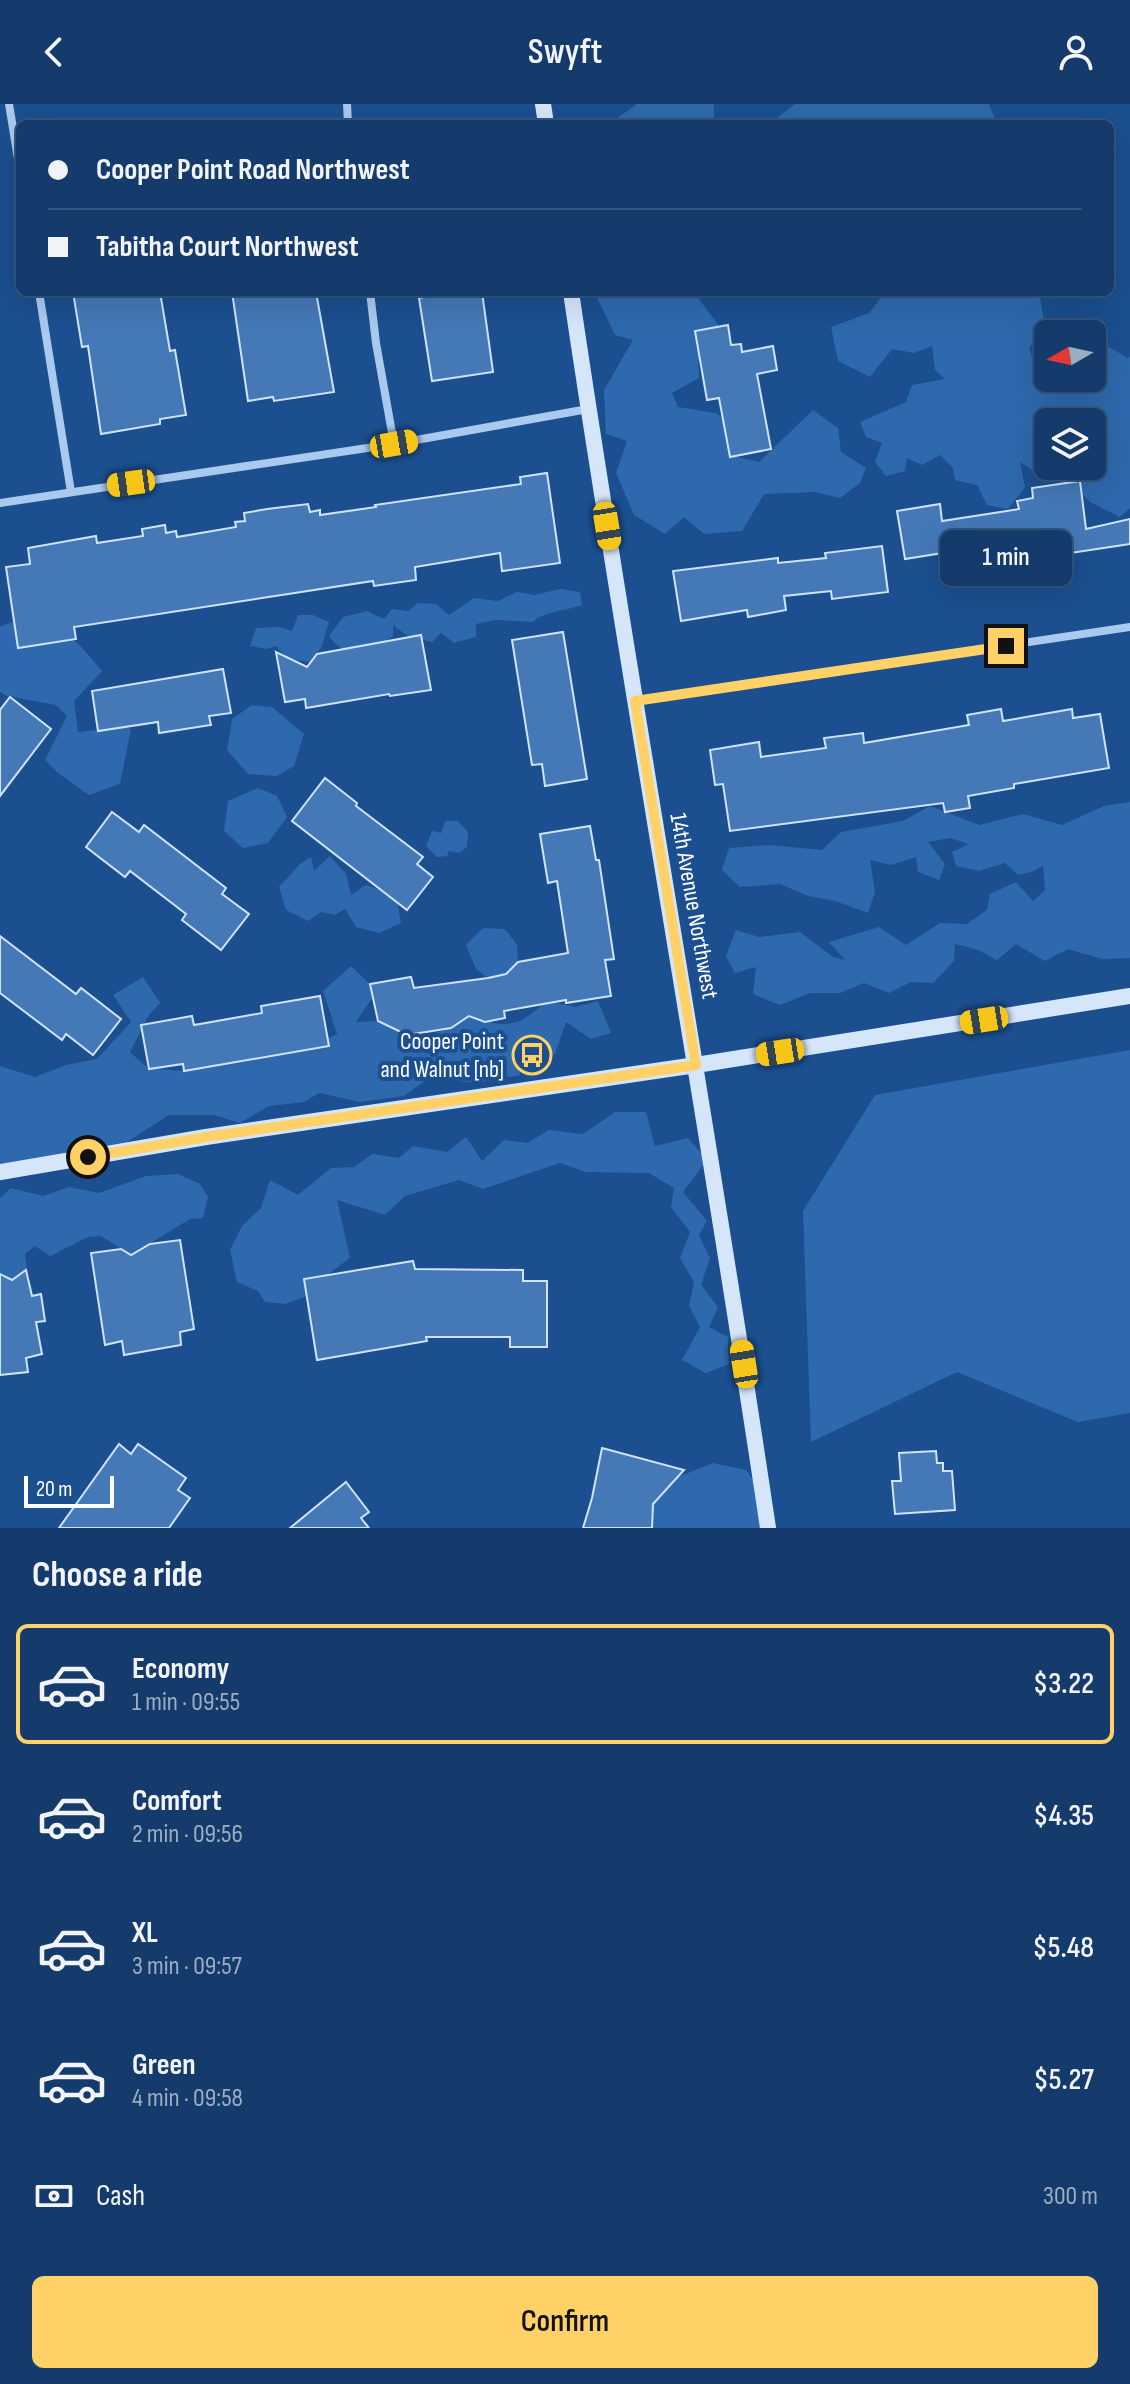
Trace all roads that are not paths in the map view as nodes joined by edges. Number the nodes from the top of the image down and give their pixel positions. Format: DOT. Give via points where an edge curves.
graph roads {
  1 [pos="9,104"];
  2 [pos="16,147"];
  3 [pos="40,296"];
  4 [pos="370,296"];
  5 [pos="572,296"];
  6 [pos="588,409"];
  7 [pos="394,444"];
  8 [pos="71,492"];
  9 [pos="0,503"];
  10 [pos="1130,627"];
  11 [pos="635,701"];
  12 [pos="1130,996"];
  13 [pos="696,1065"];
  14 [pos="0,1172"];
  15 [pos="768,1528"];
  1 -- 2 [label="street"];
  3 -- 8 [label="street"];
  4 -- 7 [label="street"];
  5 -- 6 [label="street, 14th Avenue Northwest"];
  6 -- 7 [label="street"];
  6 -- 11 [label="street, 14th Avenue Northwest"];
  7 -- 8 [label="street"];
  8 -- 9 [label="street"];
  10 -- 11 [label="street"];
  11 -- 13 [label="street, 14th Avenue Northwest"];
  12 -- 13 [label="street"];
  13 -- 14 [label="street"];
  13 -- 15 [label="street, 14th Avenue Northwest"];
}
